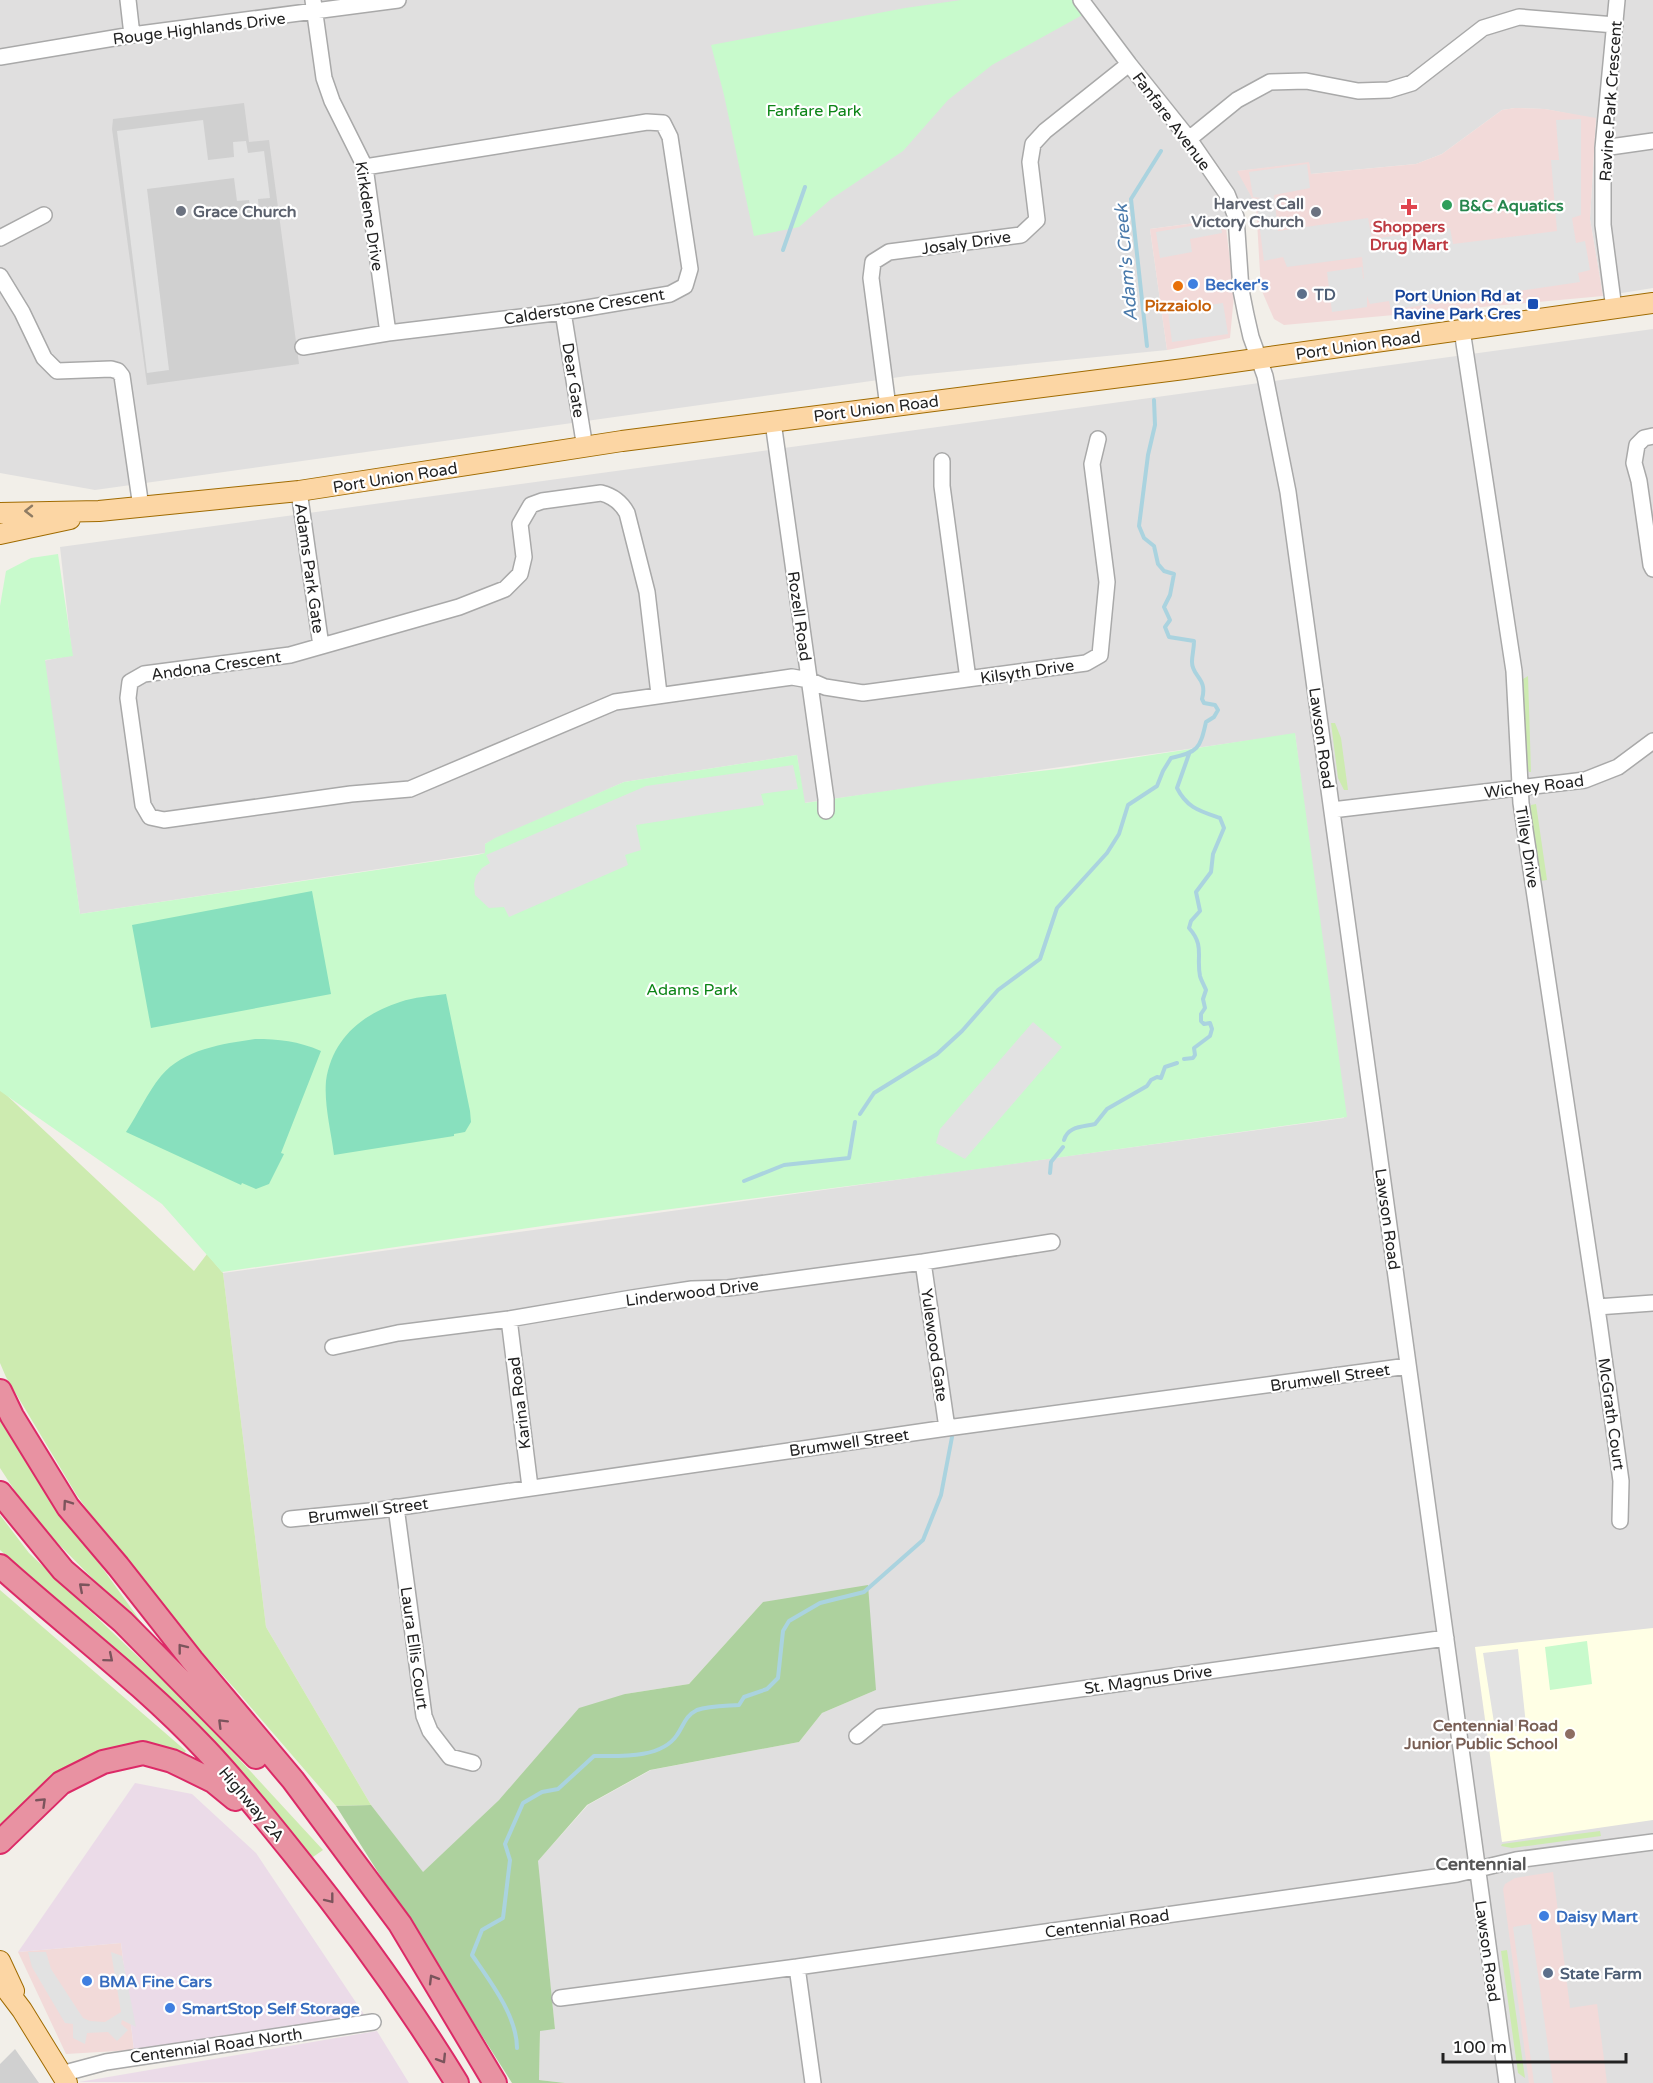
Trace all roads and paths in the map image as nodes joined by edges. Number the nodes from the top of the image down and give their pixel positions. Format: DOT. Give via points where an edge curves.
graph roads {
  1 [pos="128,0"];
  2 [pos="398,0"];
  3 [pos="1081,0"];
  4 [pos="1617,0"];
  5 [pos="314,6"];
  6 [pos="1615,26"];
  7 [pos="132,35"];
  8 [pos="0,57"];
  9 [pos="1129,64"];
  10 [pos="1190,140"];
  11 [pos="1653,141"];
  12 [pos="1603,148"];
  13 [pos="365,167"];
  14 [pos="44,215"];
  15 [pos="0,238"];
  16 [pos="0,276"];
  17 [pos="1653,303"];
  18 [pos="1614,309"];
  19 [pos="563,312"];
  20 [pos="1462,330"];
  21 [pos="388,333"];
  22 [pos="303,347"];
  23 [pos="1257,358"];
  24 [pos="888,407"];
  25 [pos="772,422"];
  26 [pos="1653,436"];
  27 [pos="1098,439"];
  28 [pos="585,448"];
  29 [pos="942,461"];
  30 [pos="299,491"];
  31 [pos="141,507"];
  32 [pos="99,512"];
  33 [pos="0,513"];
  34 [pos="0,534"];
  35 [pos="1653,569"];
  36 [pos="321,646"];
  37 [pos="968,679"];
  38 [pos="809,680"];
  39 [pos="659,694"];
  40 [pos="1653,741"];
  41 [pos="1520,789"];
  42 [pos="1332,810"];
  43 [pos="826,811"];
  44 [pos="1052,1242"];
  45 [pos="923,1262"];
  46 [pos="1653,1303"];
  47 [pos="1597,1307"];
  48 [pos="509,1319"];
  49 [pos="333,1347"];
  50 [pos="1408,1366"];
  51 [pos="0,1391"];
  52 [pos="947,1428"];
  53 [pos="530,1487"];
  54 [pos="0,1493"];
  55 [pos="396,1507"];
  56 [pos="290,1519"];
  57 [pos="1620,1521"];
  58 [pos="0,1566"];
  59 [pos="1446,1638"];
  60 [pos="856,1736"];
  61 [pos="473,1763"];
  62 [pos="0,1842"];
  63 [pos="1653,1842"];
  64 [pos="293,1853"];
  65 [pos="1478,1868"];
  66 [pos="400,1924"];
  67 [pos="0,1961"];
  68 [pos="797,1967"];
  69 [pos="0,1981"];
  70 [pos="560,1998"];
  71 [pos="22,2010"];
  72 [pos="373,2022"];
  73 [pos="64,2079"];
  74 [pos="457,2083"];
  75 [pos="495,2083"];
  76 [pos="813,2083"];
  77 [pos="1507,2083"];
  1 -- 7 [label="street"];
  2 -- 5 [label="street, Rouge Highlands Drive"];
  3 -- 9 [label="street, Fanfare Avenue"];
  4 -- 6 [label="street, Ravine Park Crescent"];
  5 -- 7 [label="street, Rouge Highlands Drive"];
  5 -- 13 [label="street, Kirkdene Drive" via="324,78"];
  6 -- 10 [label="street" via="1519,17 1483,28 1412,82 1389,90 1359,91 1306,81 1270,82 1237,100"];
  6 -- 12 [label="street, Ravine Park Crescent"];
  7 -- 8 [label="street, Rouge Highlands Drive"];
  9 -- 10 [label="street, Fanfare Avenue"];
  9 -- 24 [label="street, Josaly Drive" via="1033,144 1030,162 1037,220 1021,235 889,252 873,262 871,278"];
  10 -- 23 [label="street, Fanfare Avenue" via="1227,194 1236,217 1241,290"];
  11 -- 12 [label="street"];
  12 -- 18 [label="street, Ravine Park Crescent" via="1604,225"];
  13 -- 19 [label="street, Calderstone Crescent" via="647,122 663,123 670,137 690,269 685,286 670,294"];
  13 -- 21 [label="street, Kirkdene Drive"];
  14 -- 15 [label="street"];
  16 -- 31 [label="street" via="44,358 57,371 111,369 122,376"];
  17 -- 18 [label="main road, Port Union Road"];
  18 -- 20 [label="main road, Port Union Road"];
  19 -- 21 [label="street, Calderstone Crescent"];
  19 -- 28 [label="street, Dear Gate"];
  20 -- 23 [label="main road, Port Union Road"];
  20 -- 41 [label="street, Tilley Drive" via="1514,671"];
  21 -- 22 [label="street, Calderstone Crescent"];
  23 -- 24 [label="main road, Port Union Road"];
  23 -- 42 [label="street, Lawson Road" via="1265,376 1288,492"];
  24 -- 25 [label="main road, Port Union Road"];
  25 -- 28 [label="main road, Port Union Road"];
  25 -- 38 [label="street, Rozell Road"];
  26 -- 35 [label="street" via="1637,445 1634,463"];
  27 -- 37 [label="street, Kilsyth Drive" via="1092,464 1107,582 1100,655 1086,663"];
  28 -- 30 [label="main road, Port Union Road"];
  29 -- 37 [label="street"];
  30 -- 31 [label="main road, Port Union Road"];
  30 -- 36 [label="street, Adams Park Gate"];
  31 -- 32 [label="main road, Port Union Road"];
  32 -- 33 [label="main road, Port Union Road, one-way"];
  32 -- 34 [label="main road, Port Union Road"];
  36 -- 39 [label="street, Andona Crescent" via="459,607 505,589 520,574 524,557 520,524 531,506 601,493 623,505 627,513 647,592"];
  36 -- 39 [label="street, Andona Crescent" via="291,655 144,674 130,682 128,698 143,805 150,816 164,820 410,789 615,702"];
  37 -- 38 [label="street, Kilsyth Drive" via="863,693 825,687"];
  38 -- 39 [label="street, Andona Crescent" via="792,677"];
  38 -- 43 [label="street, Rozell Road"];
  40 -- 41 [label="street, Wichey Road" via="1626,762 1596,777"];
  41 -- 42 [label="street, Wichey Road"];
  41 -- 47 [label="street, Tilley Drive"];
  42 -- 50 [label="street, Lawson Road"];
  44 -- 45 [label="street, Linderwood Drive"];
  45 -- 48 [label="street, Linderwood Drive" via="728,1288 692,1289"];
  45 -- 52 [label="street, Yulewood Gate"];
  46 -- 47 [label="street"];
  47 -- 57 [label="street, McGrath Court" via="1621,1481"];
  48 -- 49 [label="street, Linderwood Drive" via="398,1333"];
  48 -- 53 [label="street, Karina Road"];
  50 -- 52 [label="street, Brumwell Street"];
  50 -- 59 [label="street, Lawson Road"];
  66 -- 51 [label="highway, one-way" via="293,1780 68,1507"];
  52 -- 53 [label="street, Brumwell Street"];
  53 -- 55 [label="street, Brumwell Street"];
  66 -- 54 [label="highway, one-way" via="294,1795 123,1622 63,1570"];
  55 -- 56 [label="street, Brumwell Street"];
  55 -- 61 [label="street, Laura Ellis Court" via="424,1716 450,1757"];
  58 -- 64 [label="highway, Highway 2A, one-way" via="118,1666 206,1750"];
  59 -- 60 [label="street, St. Magnus Drive" via="880,1716"];
  59 -- 65 [label="street, Lawson Road"];
  62 -- 64 [label="highway, one-way" via="61,1783 104,1762 143,1753 172,1761 213,1781"];
  63 -- 65 [label="street, Centennial Road"];
  64 -- 74 [label="highway, Highway 2A, one-way" via="368,1950"];
  65 -- 68 [label="street, Centennial Road"];
  65 -- 77 [label="street, Lawson Road"];
  75 -- 66 [label="highway, one-way"];
  67 -- 71 [label="main road"];
  68 -- 70 [label="street, Centennial Road"];
  68 -- 76 [label="street"];
  69 -- 71 [label="main road"];
  71 -- 73 [label="main road"];
  72 -- 73 [label="street, Centennial Road North" via="106,2062"];
}
